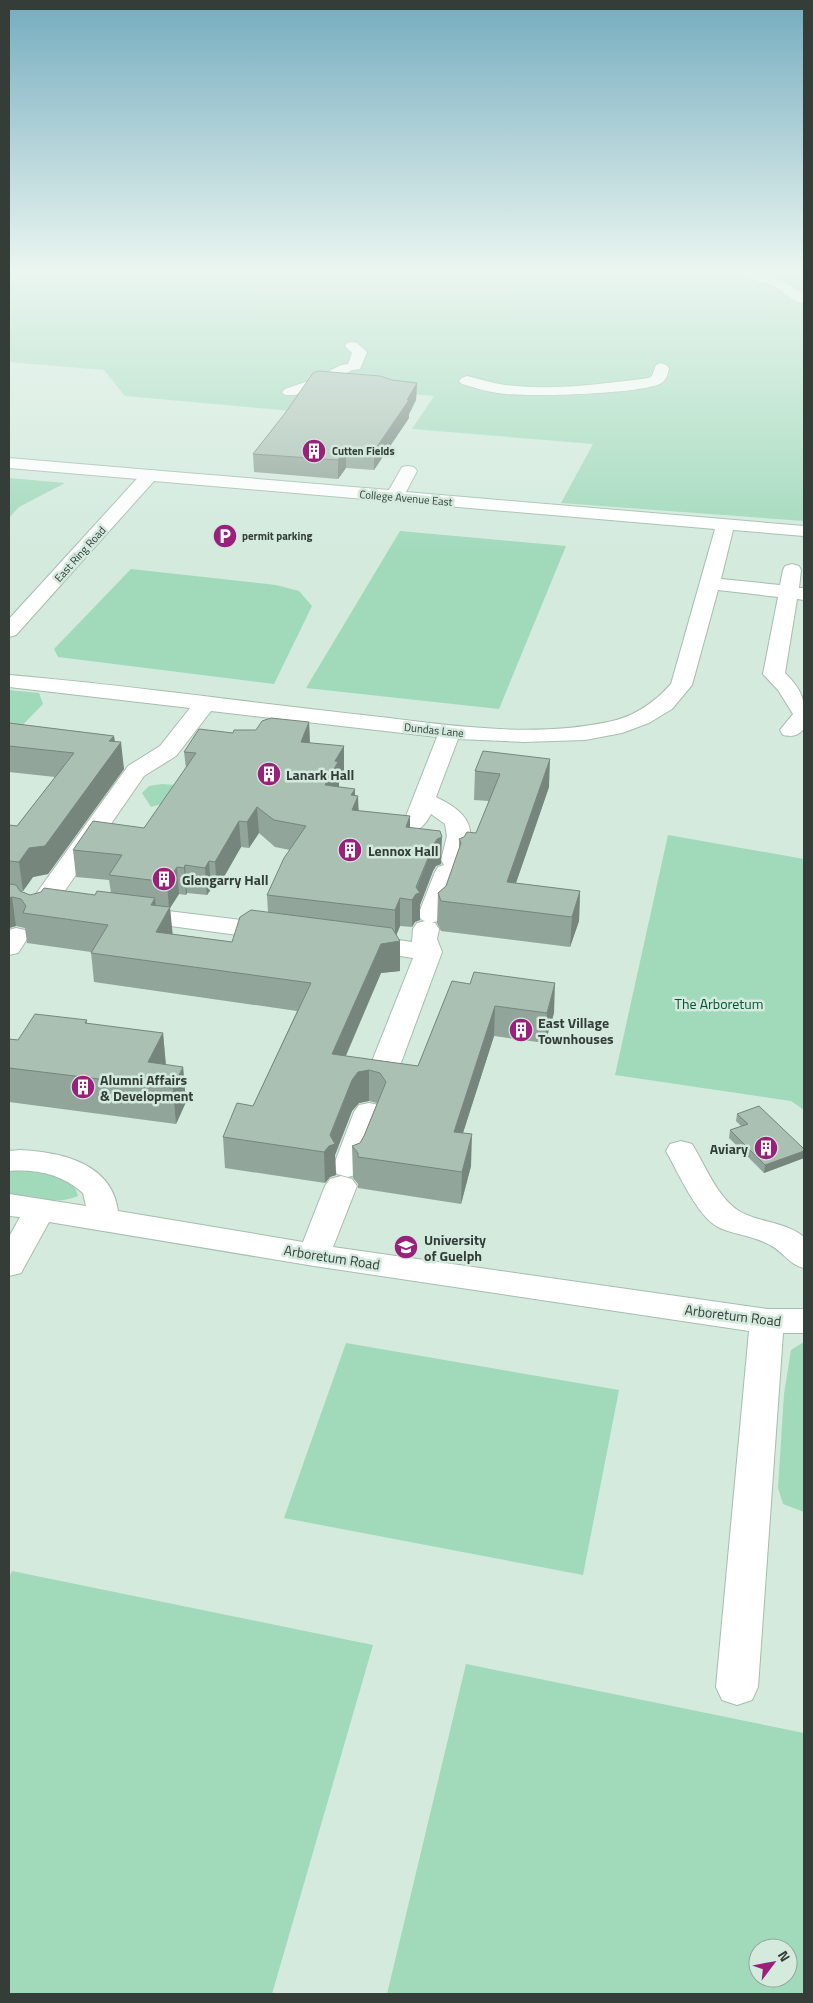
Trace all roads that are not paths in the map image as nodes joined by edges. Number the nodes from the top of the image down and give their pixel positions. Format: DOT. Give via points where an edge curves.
graph roads {
  1 [pos="352,365"];
  2 [pos="661,368"];
  3 [pos="502,373"];
  4 [pos="467,382"];
  5 [pos="483,384"];
  6 [pos="290,392"];
  7 [pos="9,463"];
  8 [pos="408,472"];
  9 [pos="150,476"];
  10 [pos="394,497"];
  11 [pos="725,525"];
  12 [pos="804,532"];
  13 [pos="792,570"];
  14 [pos="709,583"];
  15 [pos="796,594"];
  16 [pos="9,631"];
  17 [pos="9,681"];
  18 [pos="795,687"];
  19 [pos="205,704"];
  20 [pos="791,730"];
  21 [pos="450,732"];
  22 [pos="423,800"];
  23 [pos="393,832"];
  24 [pos="74,907"];
  25 [pos="113,912"];
  26 [pos="428,932"];
  27 [pos="301,936"];
  28 [pos="340,940"];
  29 [pos="380,1079"];
  30 [pos="369,1112"];
  31 [pos="681,1151"];
  32 [pos="9,1161"];
  33 [pos="9,1205"];
  34 [pos="40,1210"];
  35 [pos="104,1219"];
  36 [pos="314,1255"];
  37 [pos="804,1257"];
  38 [pos="9,1265"];
  39 [pos="767,1321"];
  40 [pos="804,1321"];
  41 [pos="737,1687"];
  1 -- 6 [label="street"];
  2 -- 5 [label="street" via="659,378 652,382 624,386 516,390"];
  3 -- 5 [label="street"];
  4 -- 5 [label="street"];
  7 -- 9 [label="street, College Avenue East"];
  8 -- 10 [label="street"];
  9 -- 10 [label="street, College Avenue East"];
  9 -- 16 [label="street, East Ring Road"];
  10 -- 11 [label="street, College Avenue East"];
  11 -- 12 [label="street, College Avenue East"];
  11 -- 14 [label="street, Dundas Lane"];
  13 -- 15 [label="street"];
  14 -- 15 [label="street"];
  14 -- 21 [label="street, Dundas Lane" via="682,684 657,710 615,727 572,734 526,736"];
  15 -- 18 [label="street" via="774,674"];
  17 -- 19 [label="street, Dundas Lane"];
  18 -- 20 [label="street" via="804,714"];
  19 -- 21 [label="street, Dundas Lane"];
  19 -- 24 [label="street" via="168,751 136,771 32,906"];
  21 -- 22 [label="street"];
  22 -- 23 [label="street" via="415,822"];
  22 -- 26 [label="street" via="442,810 460,830"];
  25 -- 27 [label="street"];
  26 -- 28 [label="street"];
  26 -- 29 [label="street"];
  30 -- 36 [label="street"];
  31 -- 37 [label="street" via="715,1208 729,1218 788,1241"];
  32 -- 35 [label="street" via="44,1161 85,1178 100,1194"];
  33 -- 34 [label="street, Arboretum Road"];
  34 -- 35 [label="street, Arboretum Road"];
  34 -- 38 [label="street"];
  35 -- 36 [label="street, Arboretum Road"];
  36 -- 39 [label="street, Arboretum Road"];
  39 -- 40 [label="street, Arboretum Road"];
  39 -- 41 [label="street"];
}
